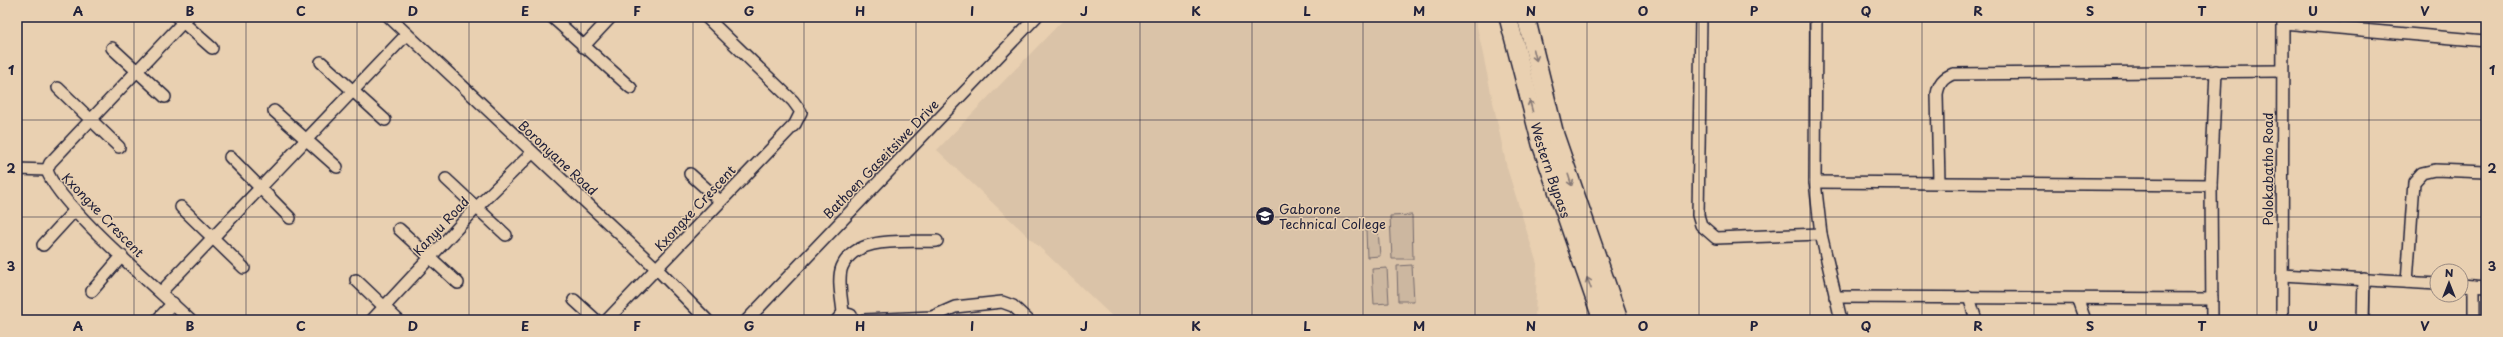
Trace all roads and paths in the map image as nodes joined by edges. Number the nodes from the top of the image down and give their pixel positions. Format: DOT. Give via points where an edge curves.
graph roads {
  1 [pos="389,17"];
  2 [pos="552,17"];
  3 [pos="611,17"];
  4 [pos="706,17"];
  5 [pos="1036,17"];
  6 [pos="1508,17"];
  7 [pos="1526,17"];
  8 [pos="1701,17"];
  9 [pos="1816,17"];
  10 [pos="182,19"];
  11 [pos="2283,20"];
  12 [pos="407,34"];
  13 [pos="2486,41"];
  14 [pos="583,47"];
  15 [pos="112,48"];
  16 [pos="212,48"];
  17 [pos="321,62"];
  18 [pos="137,71"];
  19 [pos="2216,71"];
  20 [pos="2282,71"];
  21 [pos="58,88"];
  22 [pos="631,88"];
  23 [pos="352,90"];
  24 [pos="165,97"];
  25 [pos="274,111"];
  26 [pos="385,120"];
  27 [pos="92,121"];
  28 [pos="308,140"];
  29 [pos="119,146"];
  30 [pos="532,153"];
  31 [pos="230,157"];
  32 [pos="337,167"];
  33 [pos="17,169"];
  34 [pos="47,170"];
  35 [pos="2486,172"];
  36 [pos="690,174"];
  37 [pos="446,179"];
  38 [pos="1815,182"];
  39 [pos="1939,183"];
  40 [pos="2211,185"];
  41 [pos="261,188"];
  42 [pos="720,201"];
  43 [pos="181,207"];
  44 [pos="477,207"];
  45 [pos="75,210"];
  46 [pos="290,218"];
  47 [pos="399,229"];
  48 [pos="1821,234"];
  49 [pos="506,235"];
  50 [pos="212,238"];
  51 [pos="937,242"];
  52 [pos="43,245"];
  53 [pos="122,256"];
  54 [pos="430,258"];
  55 [pos="244,268"];
  56 [pos="657,269"];
  57 [pos="2282,275"];
  58 [pos="2364,279"];
  59 [pos="356,280"];
  60 [pos="2407,282"];
  61 [pos="458,283"];
  62 [pos="2429,283"];
  63 [pos="2469,286"];
  64 [pos="2474,286"];
  65 [pos="2486,287"];
  66 [pos="92,291"];
  67 [pos="161,292"];
  68 [pos="1835,297"];
  69 [pos="1969,297"];
  70 [pos="2212,299"];
  71 [pos="574,300"];
  72 [pos="2078,300"];
  73 [pos="173,303"];
  74 [pos="384,308"];
  75 [pos="840,317"];
  76 [pos="157,320"];
  77 [pos="190,320"];
  78 [pos="372,320"];
  79 [pos="398,320"];
  80 [pos="596,320"];
  81 [pos="607,320"];
  82 [pos="707,320"];
  83 [pos="747,320"];
  84 [pos="853,320"];
  85 [pos="864,320"];
  86 [pos="1028,320"];
  87 [pos="1602,320"];
  88 [pos="1619,320"];
  89 [pos="1841,320"];
  90 [pos="1976,320"];
  91 [pos="2085,320"];
  92 [pos="2212,320"];
  93 [pos="2282,320"];
  94 [pos="2363,320"];
  95 [pos="2474,320"];
  1 -- 12 [label="street, Boronyane Road"];
  2 -- 14 [label="street"];
  3 -- 14 [label="street"];
  4 -- 42 [label="street, Kxongxe Crescent" via="793,101 801,112 795,124"];
  5 -- 83 [label="street, Bathoen Gaseitsiwe Drive"];
  87 -- 6 [label="highway, Western Bypass, one-way" via="1542,144"];
  7 -- 88 [label="highway, Western Bypass, one-way" via="1555,135"];
  8 -- 48 [label="street" via="1698,215 1701,225 1716,238"];
  9 -- 38 [label="street"];
  10 -- 16 [label="street"];
  10 -- 18 [label="street, Kxongxe Crescent"];
  11 -- 13 [label="street"];
  11 -- 20 [label="street, Polokabatho Road"];
  12 -- 23 [label="street"];
  12 -- 30 [label="street, Boronyane Road"];
  14 -- 22 [label="street"];
  15 -- 18 [label="street"];
  17 -- 23 [label="street"];
  18 -- 24 [label="street"];
  18 -- 27 [label="street, Kxongxe Crescent"];
  19 -- 20 [label="street"];
  19 -- 39 [label="street" via="1953,74 1944,78 1937,94"];
  19 -- 40 [label="street"];
  20 -- 57 [label="street, Polokabatho Road"];
  21 -- 27 [label="street"];
  23 -- 26 [label="street"];
  23 -- 28 [label="street"];
  25 -- 28 [label="street"];
  27 -- 29 [label="street"];
  27 -- 34 [label="street, Kxongxe Crescent" via="50,163"];
  28 -- 32 [label="street"];
  28 -- 41 [label="street"];
  30 -- 44 [label="street, Kanyu Road"];
  30 -- 56 [label="street, Boronyane Road"];
  31 -- 41 [label="street"];
  33 -- 34 [label="street"];
  34 -- 45 [label="street, Kxongxe Crescent" via="49,180"];
  35 -- 60 [label="street" via="2435,170 2422,173 2414,182"];
  36 -- 42 [label="street"];
  37 -- 44 [label="street"];
  38 -- 39 [label="street"];
  38 -- 48 [label="street"];
  39 -- 40 [label="street"];
  40 -- 70 [label="street"];
  41 -- 46 [label="street"];
  41 -- 50 [label="street"];
  42 -- 56 [label="street, Kxongxe Crescent"];
  43 -- 50 [label="street"];
  44 -- 49 [label="street"];
  44 -- 54 [label="street, Kanyu Road"];
  45 -- 52 [label="street"];
  45 -- 53 [label="street, Kxongxe Crescent"];
  47 -- 54 [label="street"];
  48 -- 68 [label="street"];
  50 -- 55 [label="street"];
  50 -- 67 [label="street"];
  51 -- 75 [label="street" via="869,244 859,249 842,267"];
  53 -- 66 [label="street"];
  53 -- 67 [label="street, Kxongxe Crescent"];
  54 -- 61 [label="street"];
  54 -- 74 [label="street, Kanyu Road"];
  56 -- 81 [label="street, Kxongxe Crescent"];
  56 -- 82 [label="street, Boronyane Road"];
  57 -- 58 [label="street"];
  57 -- 93 [label="street, Polokabatho Road"];
  58 -- 60 [label="street"];
  58 -- 94 [label="street"];
  59 -- 74 [label="street"];
  60 -- 62 [label="street"];
  63 -- 64 [label="street"];
  64 -- 65 [label="street"];
  64 -- 95 [label="street"];
  67 -- 73 [label="street, Kxongxe Crescent"];
  68 -- 69 [label="street"];
  68 -- 89 [label="street"];
  69 -- 72 [label="street"];
  69 -- 90 [label="street"];
  70 -- 72 [label="street"];
  70 -- 92 [label="street"];
  71 -- 80 [label="street"];
  72 -- 91 [label="street"];
  73 -- 76 [label="street"];
  73 -- 77 [label="street, Kxongxe Crescent"];
  74 -- 78 [label="street, Kanyu Road"];
  74 -- 79 [label="street"];
  75 -- 84 [label="street" via="851,315"];
  85 -- 86 [label="street" via="932,317 955,307 1002,302 1013,306"];
}
